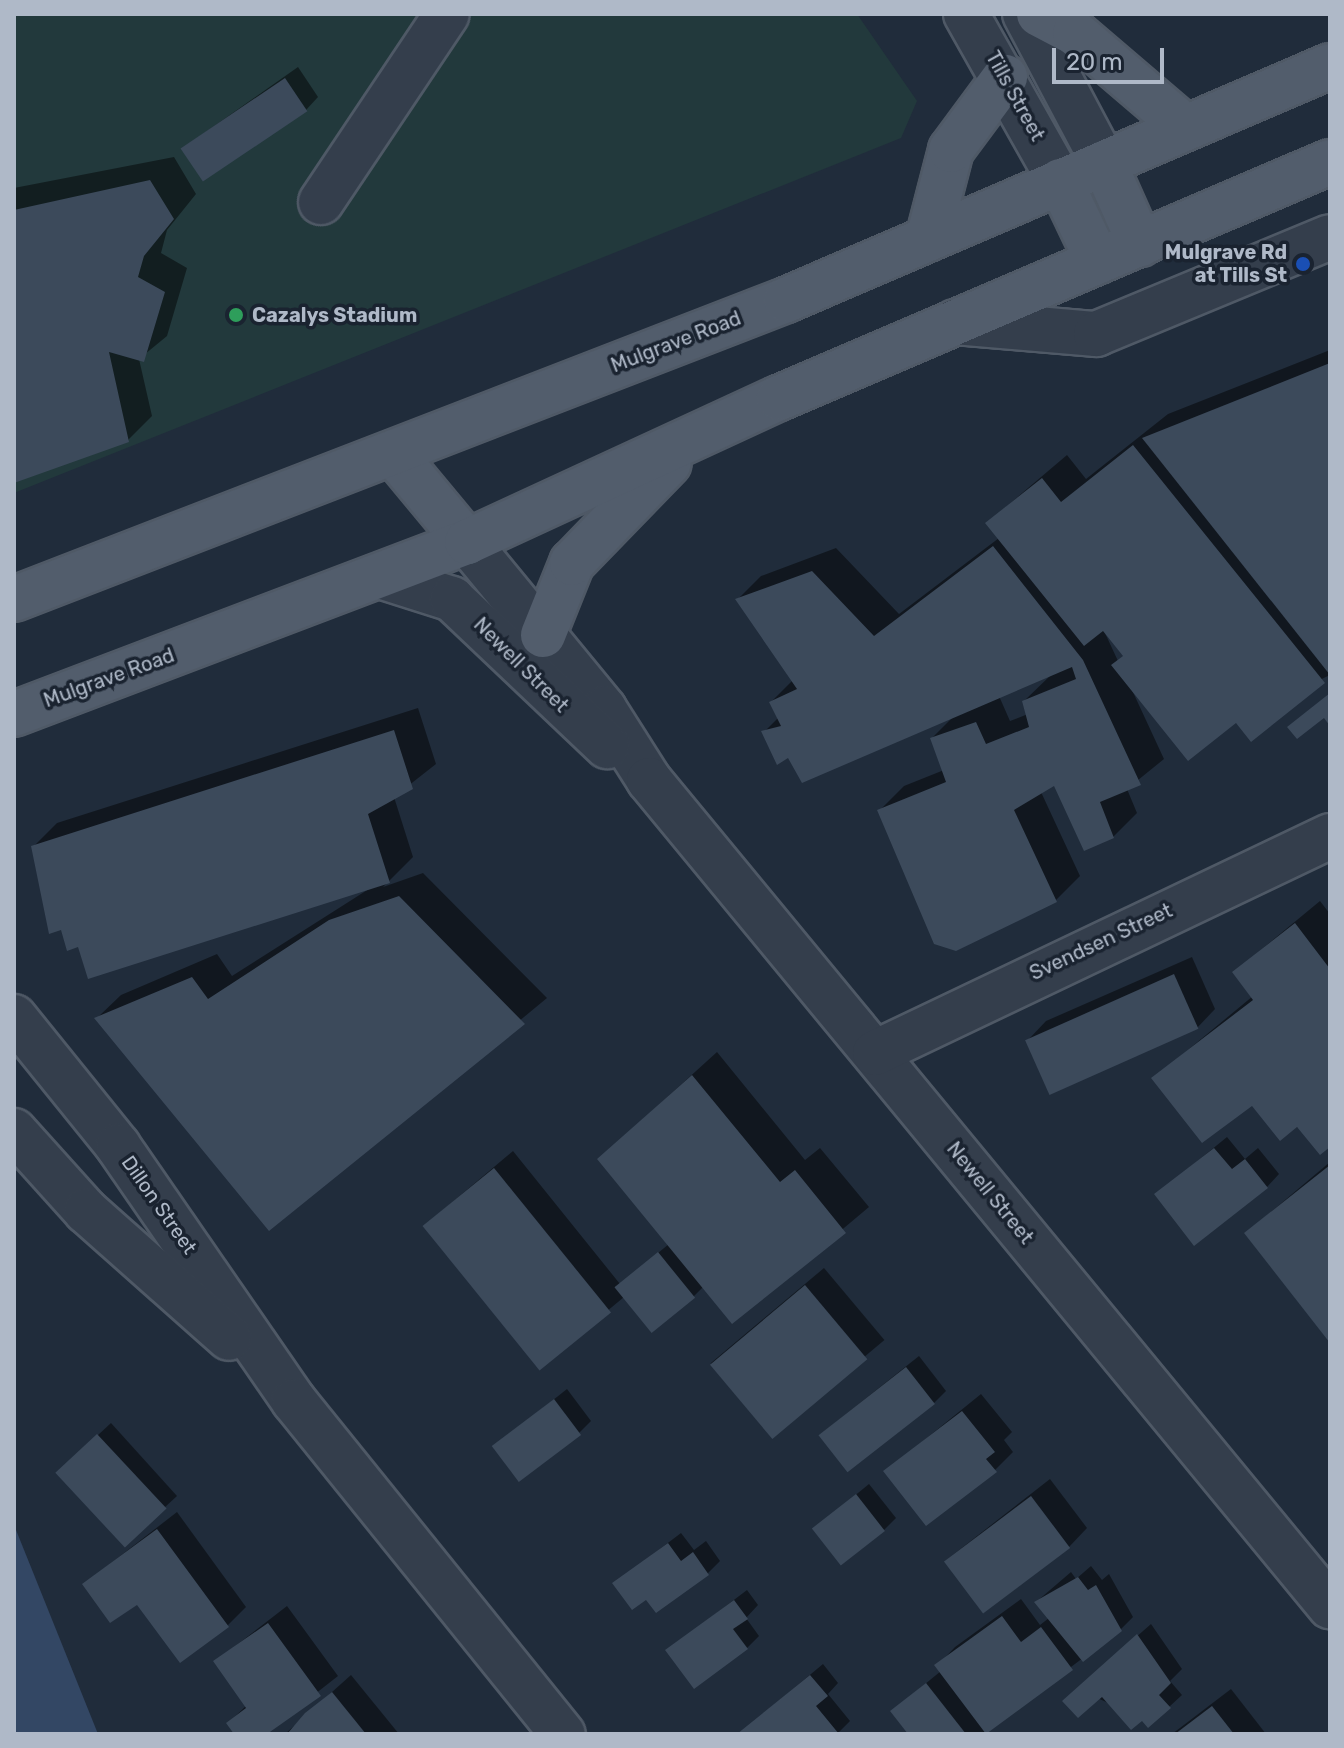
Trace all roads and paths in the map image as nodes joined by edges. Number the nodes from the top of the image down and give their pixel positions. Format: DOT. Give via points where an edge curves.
graph roads {
  1 [pos="447,14"];
  2 [pos="966,14"];
  3 [pos="1025,14"];
  4 [pos="1039,14"];
  5 [pos="1330,66"];
  6 [pos="1005,77"];
  7 [pos="1185,127"];
  8 [pos="1330,162"];
  9 [pos="1104,163"];
  10 [pos="1060,181"];
  11 [pos="321,202"];
  12 [pos="1330,237"];
  13 [pos="928,239"];
  14 [pos="1140,244"];
  15 [pos="1098,261"];
  16 [pos="955,322"];
  17 [pos="685,447"];
  18 [pos="393,453"];
  19 [pos="467,542"];
  20 [pos="380,576"];
  21 [pos="14,599"];
  22 [pos="543,635"];
  23 [pos="14,714"];
  24 [pos="649,780"];
  25 [pos="1330,836"];
  26 [pos="14,1017"];
  27 [pos="875,1053"];
  28 [pos="14,1131"];
  29 [pos="294,1401"];
  30 [pos="1326,1594"];
  31 [pos="563,1734"];
  1 -- 11 [label="street"];
  2 -- 6 [label="street, Tills Street"];
  3 -- 9 [label="street"];
  4 -- 7 [label="main road" via="1075,33"];
  5 -- 7 [label="main road, Mulgrave Road"];
  6 -- 10 [label="street, Tills Street"];
  6 -- 13 [label="main road" via="951,150"];
  7 -- 9 [label="main road, Mulgrave Road"];
  8 -- 14 [label="main road, Mulgrave Road"];
  9 -- 10 [label="main road, Mulgrave Road"];
  9 -- 14 [label="main road"];
  10 -- 13 [label="main road, Mulgrave Road"];
  10 -- 15 [label="main road"];
  12 -- 16 [label="street, Mulgrave Road" via="1096,334"];
  13 -- 18 [label="main road, Mulgrave Road"];
  14 -- 15 [label="main road, Mulgrave Road"];
  15 -- 16 [label="main road, Mulgrave Road"];
  16 -- 17 [label="main road, Mulgrave Road"];
  17 -- 19 [label="main road, Mulgrave Road"];
  17 -- 22 [label="main road" via="572,563"];
  18 -- 19 [label="main road"];
  18 -- 21 [label="main road, Mulgrave Road"];
  19 -- 20 [label="main road, Mulgrave Road"];
  19 -- 22 [label="street, Newell Street"];
  20 -- 23 [label="main road, Mulgrave Road"];
  20 -- 24 [label="street, Newell Street" via="452,599 579,724"];
  22 -- 24 [label="street, Newell Street" via="604,709"];
  24 -- 27 [label="street, Newell Street"];
  25 -- 27 [label="street, Svendsen Street"];
  26 -- 29 [label="street, Dillon Street" via="118,1146"];
  27 -- 30 [label="street, Newell Street"];
  28 -- 29 [label="street, Dillon Street" via="86,1211"];
  29 -- 31 [label="street, Dillon Street"];
}
